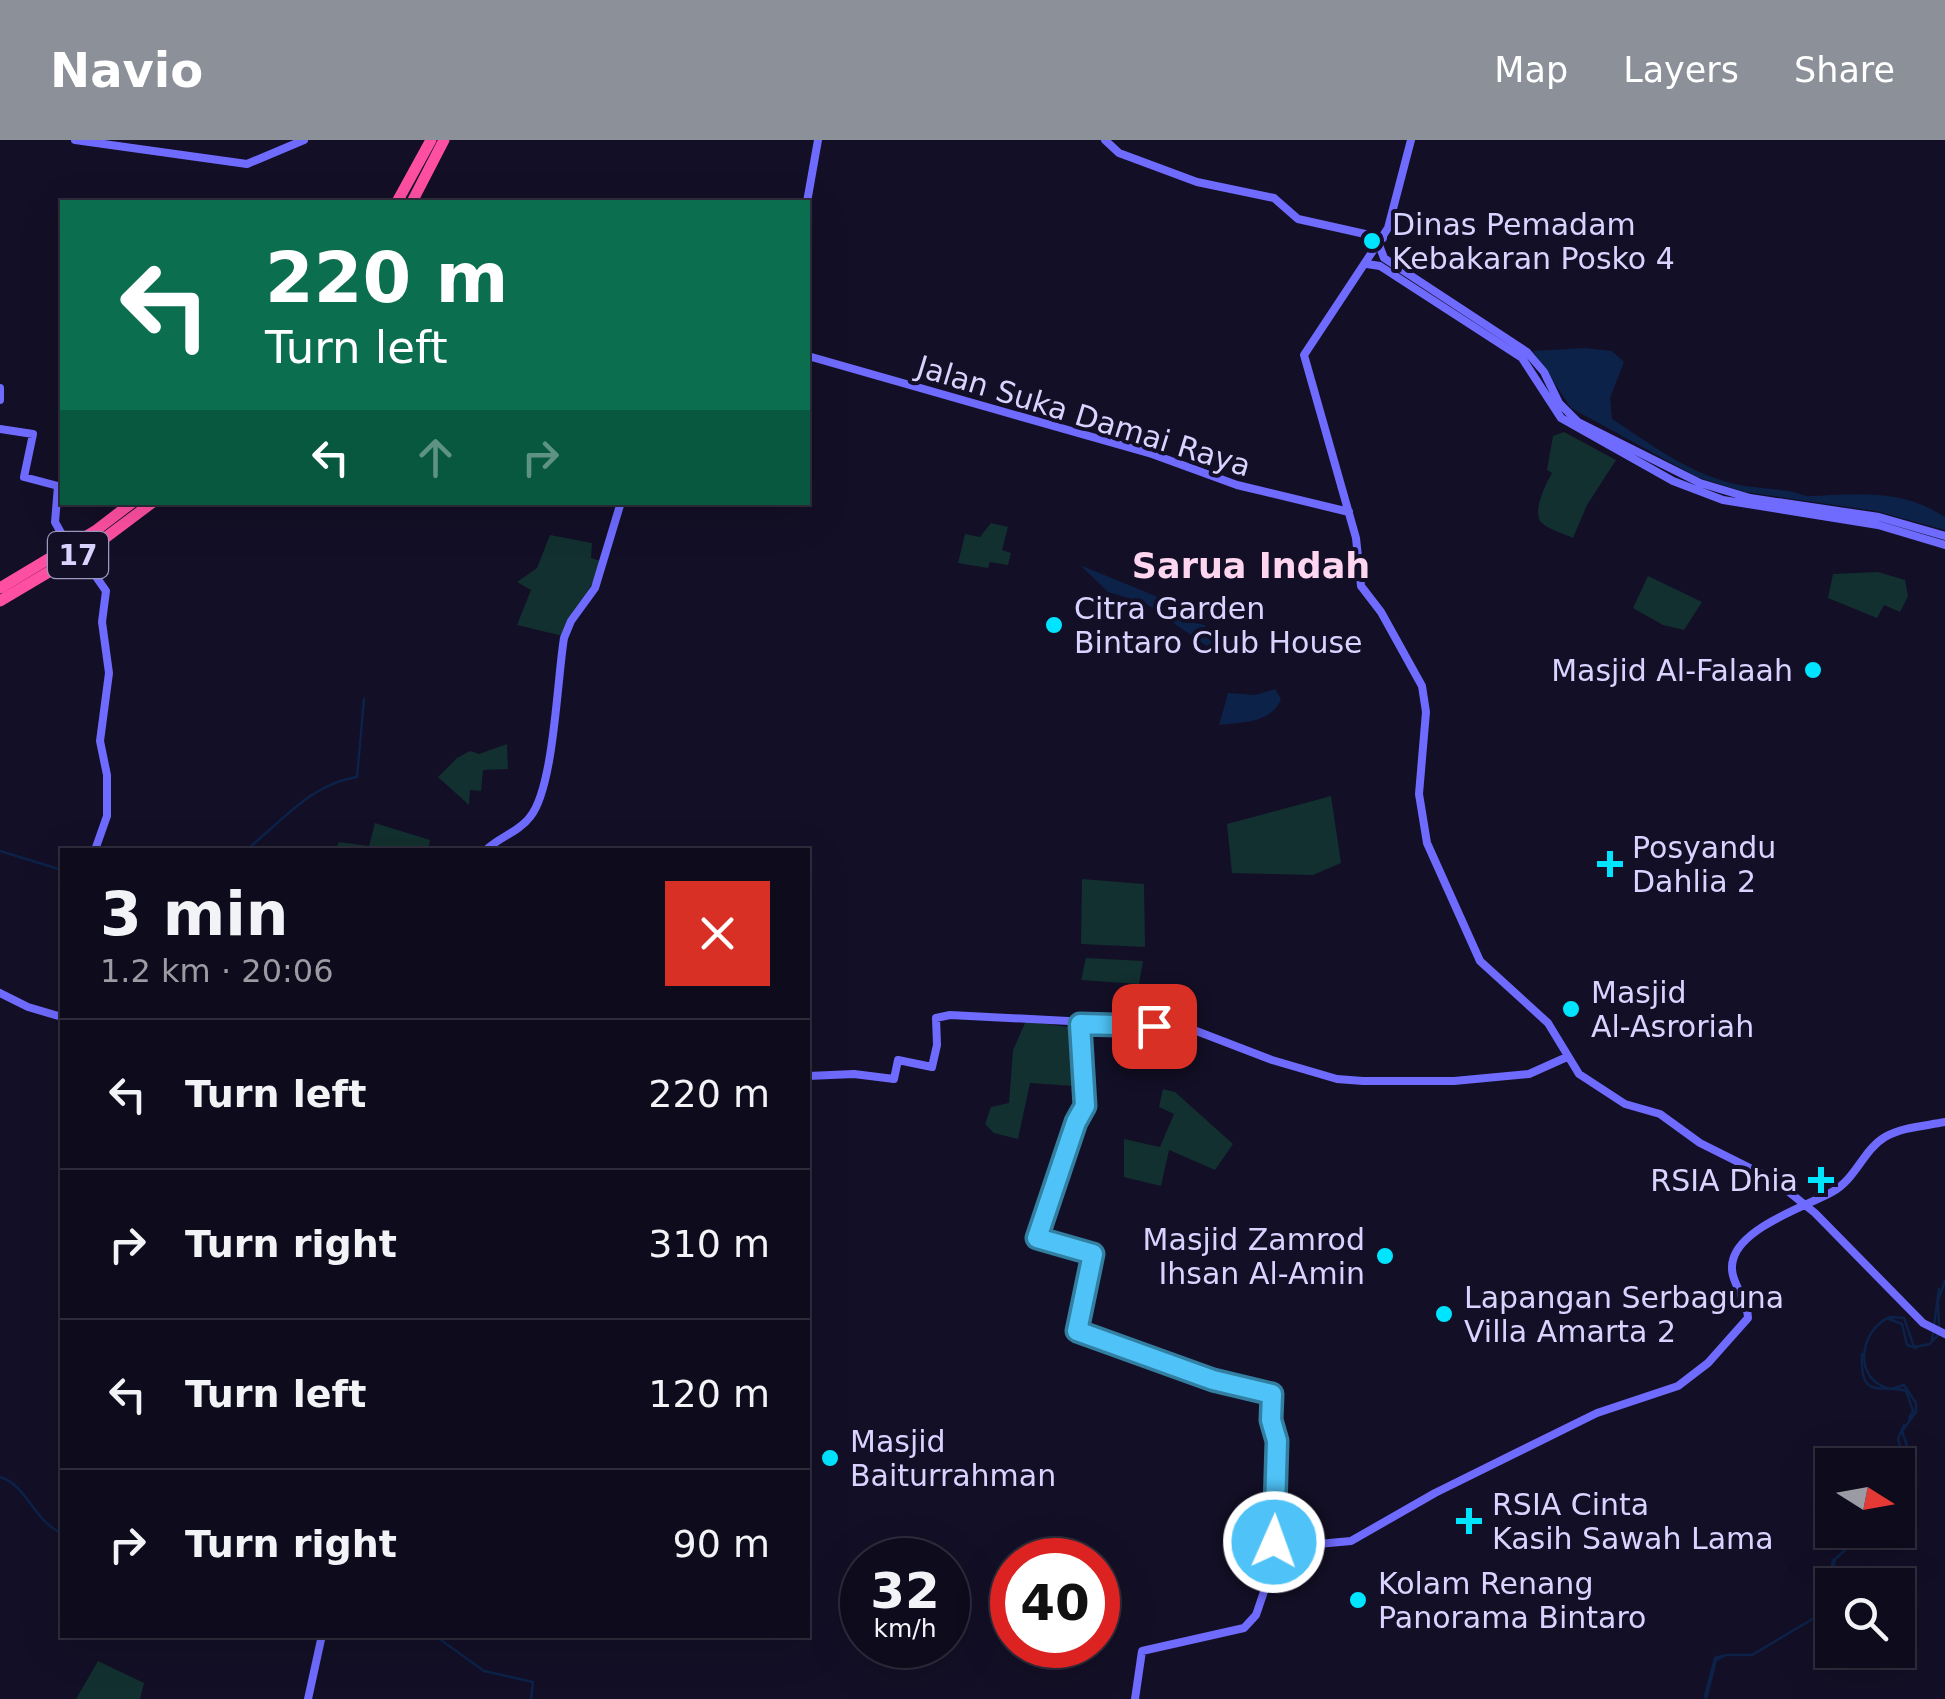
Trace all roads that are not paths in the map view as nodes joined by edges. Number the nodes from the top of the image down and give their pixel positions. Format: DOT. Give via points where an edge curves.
graph roads {
  1 [pos="75,140"];
  2 [pos="304,140"];
  3 [pos="431,140"];
  4 [pos="444,140"];
  5 [pos="818,140"];
  6 [pos="1105,140"];
  7 [pos="1411,140"];
  8 [pos="397,200"];
  9 [pos="413,200"];
  10 [pos="807,200"];
  11 [pos="1381,241"];
  12 [pos="1382,262"];
  13 [pos="1367,264"];
  14 [pos="810,357"];
  15 [pos="0,388"];
  16 [pos="0,400"];
  17 [pos="0,429"];
  18 [pos="129,505"];
  19 [pos="149,505"];
  20 [pos="620,505"];
  21 [pos="1349,512"];
  22 [pos="1945,536"];
  23 [pos="1945,544"];
  24 [pos="0,588"];
  25 [pos="0,601"];
  26 [pos="96,848"];
  27 [pos="489,848"];
  28 [pos="0,994"];
  29 [pos="60,1016"];
  30 [pos="1080,1024"];
  31 [pos="1567,1057"];
  32 [pos="810,1076"];
  33 [pos="1945,1122"];
  34 [pos="1800,1204"];
  35 [pos="1939,1332"];
  36 [pos="1281,1558"];
  37 [pos="323,1638"];
  38 [pos="310,1699"];
  39 [pos="1135,1699"];
  1 -- 2 [label="street" via="247,164"];
  3 -- 8 [label="highway"];
  4 -- 9 [label="highway"];
  5 -- 10 [label="street"];
  6 -- 11 [label="street" via="1119,153 1197,182 1274,198 1298,218"];
  7 -- 11 [label="street"];
  11 -- 12 [label="street"];
  11 -- 13 [label="street"];
  12 -- 13 [label="street"];
  12 -- 22 [label="street" via="1527,352 1578,422 1677,473 1738,495 1846,510"];
  12 -- 23 [label="street" via="1522,358 1551,406 1575,428 1673,481 1723,500 1878,525"];
  13 -- 21 [label="street" via="1304,356"];
  14 -- 21 [label="street, Jalan Suka Damai Raya" via="1152,454 1237,485"];
  15 -- 16 [label="street"];
  17 -- 26 [label="street, bridge" via="33,434 24,477 58,486 55,522 104,586 109,673 100,741 107,816"];
  18 -- 24 [label="highway, 17"];
  19 -- 25 [label="highway, 17"];
  20 -- 27 [label="street" via="595,588 566,632 537,808"];
  21 -- 31 [label="street" via="1360,586 1422,686 1419,794 1426,842 1480,961 1548,1023"];
  28 -- 29 [label="street"];
  30 -- 31 [label="street" via="1197,1029 1272,1060 1363,1081 1529,1074"];
  30 -- 32 [label="street" via="950,1015 936,1018 932,1066 898,1060 894,1079"];
  30 -- 36 [label="street" via="1085,1106 1037,1238 1093,1254 1075,1330 1272,1394 1272,1532"];
  31 -- 34 [label="street" via="1596,1088 1670,1119 1700,1143 1774,1180"];
  33 -- 34 [label="street" via="1882,1139 1844,1185"];
  34 -- 35 [label="street"];
  34 -- 36 [label="street" via="1735,1253 1732,1270 1748,1318 1691,1379 1597,1413 1351,1542 1307,1544"];
  36 -- 39 [label="street" via="1244,1628 1142,1651"];
  37 -- 38 [label="street"];
}
